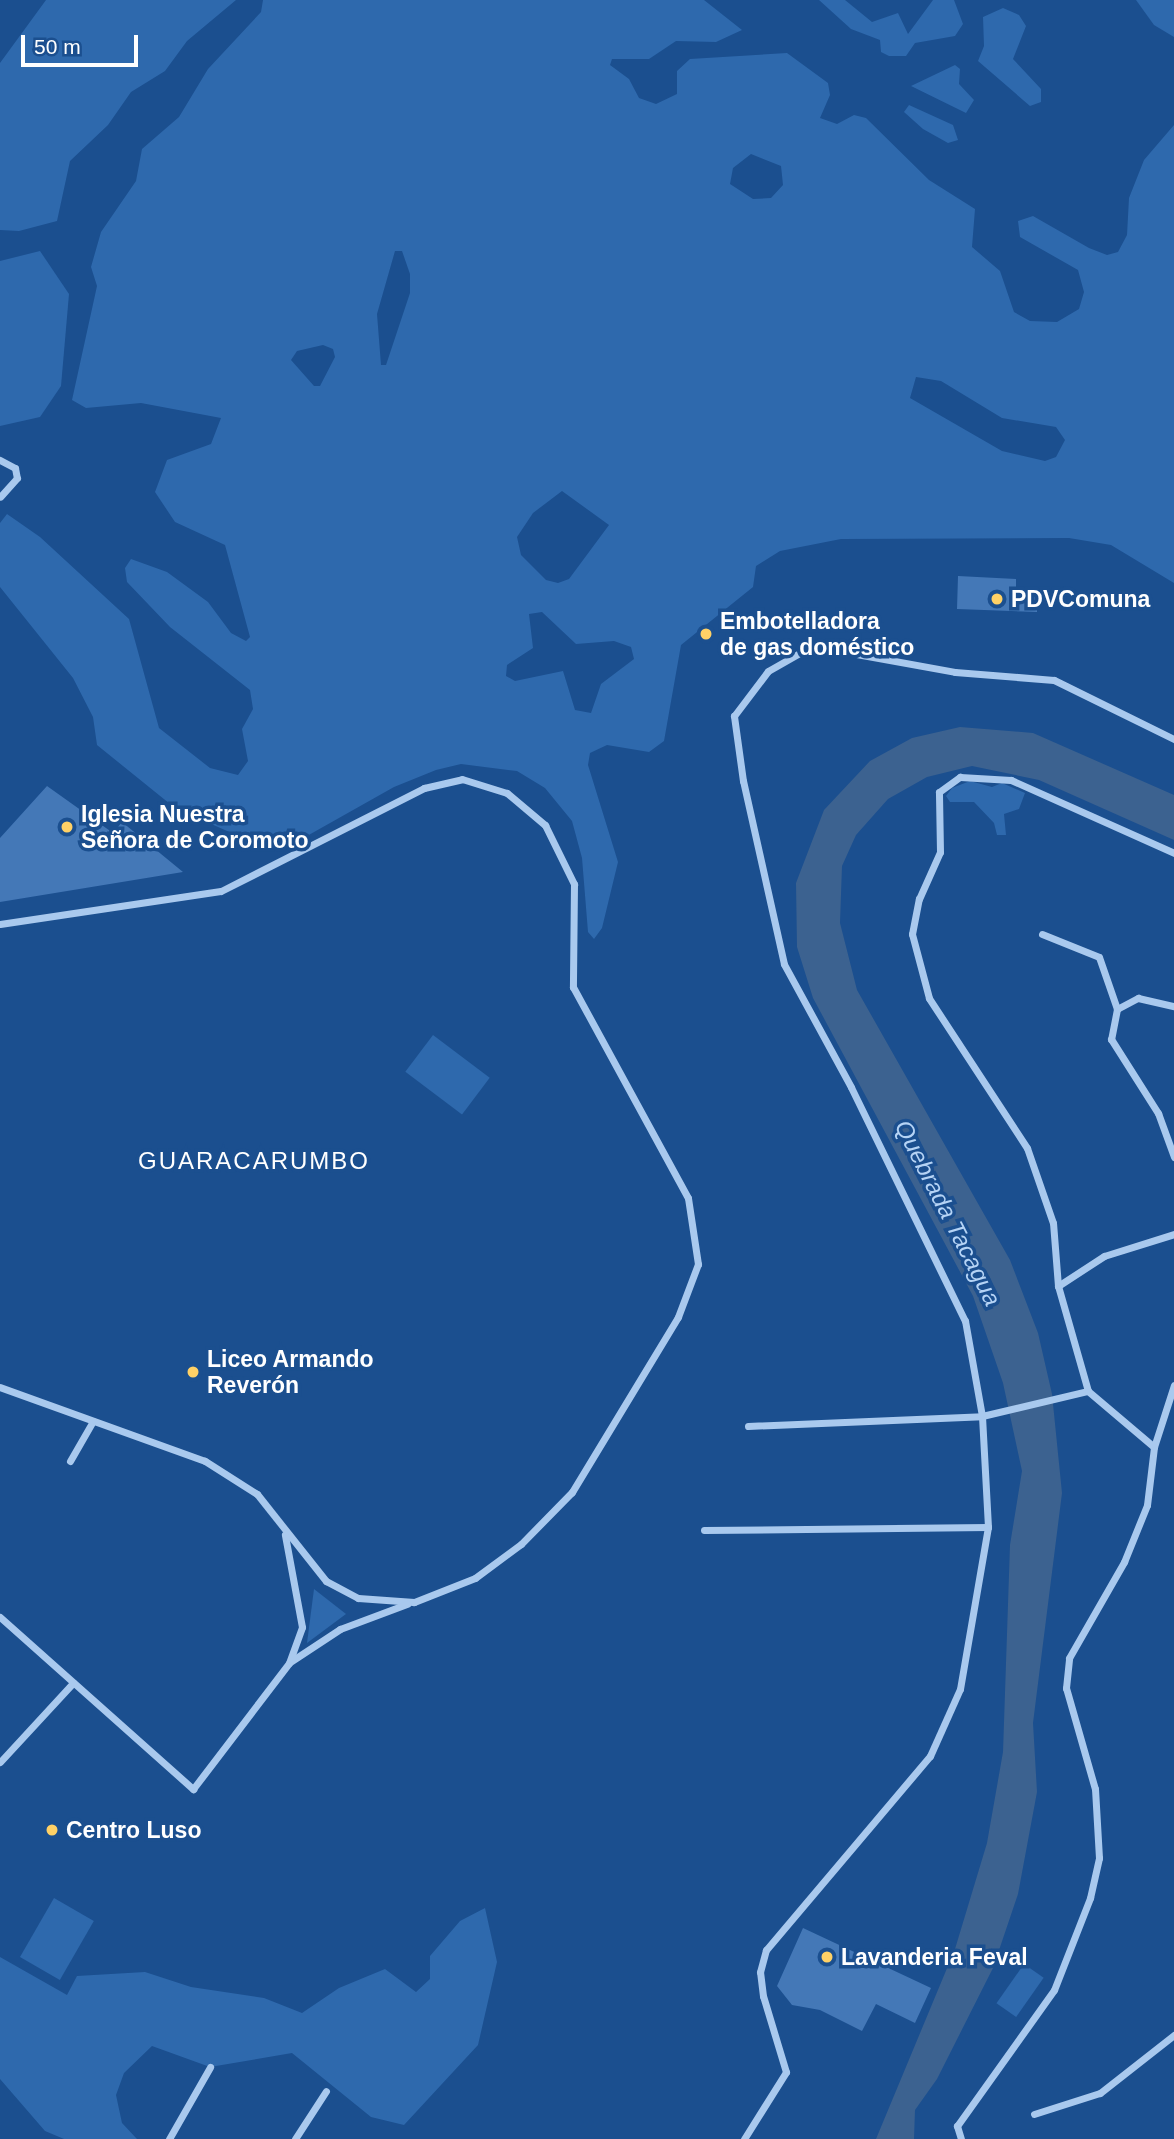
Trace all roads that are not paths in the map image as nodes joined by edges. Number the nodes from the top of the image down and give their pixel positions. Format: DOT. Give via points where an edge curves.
graph roads {
  1 [pos="0,460"];
  2 [pos="0,497"];
  3 [pos="1174,739"];
  4 [pos="1174,853"];
  5 [pos="0,924"];
  6 [pos="1042,934"];
  7 [pos="1174,1006"];
  8 [pos="1117,1009"];
  9 [pos="1174,1157"];
  10 [pos="1174,1234"];
  11 [pos="1058,1286"];
  12 [pos="1174,1385"];
  13 [pos="0,1387"];
  14 [pos="1085,1394"];
  15 [pos="982,1416"];
  16 [pos="91,1420"];
  17 [pos="748,1426"];
  18 [pos="1154,1447"];
  19 [pos="70,1461"];
  20 [pos="988,1527"];
  21 [pos="704,1530"];
  22 [pos="284,1531"];
  23 [pos="414,1602"];
  24 [pos="0,1617"];
  25 [pos="289,1663"];
  26 [pos="73,1683"];
  27 [pos="0,1762"];
  28 [pos="1174,2035"];
  29 [pos="210,2067"];
  30 [pos="326,2091"];
  31 [pos="1034,2114"];
  32 [pos="169,2139"];
  33 [pos="295,2139"];
  34 [pos="744,2139"];
  35 [pos="961,2139"];
  1 -- 2 [label="street" via="15,468 17,478"];
  3 -- 15 [label="street" via="1054,680 955,671 812,646 768,671 734,716 748,808 784,964 851,1087 965,1321"];
  4 -- 11 [label="street" via="1011,780 960,777 939,792 940,852 919,899 912,934 929,998 1027,1148 1053,1223"];
  5 -- 23 [label="street" via="221,891 424,789 462,779 507,793 545,825 574,884 573,987 688,1198 698,1264 678,1317 572,1492 521,1544 475,1578"];
  6 -- 8 [label="street" via="1099,957"];
  7 -- 8 [label="street" via="1138,998"];
  8 -- 9 [label="street" via="1111,1039 1157,1113"];
  10 -- 11 [label="street" via="1104,1256"];
  11 -- 14 [label="street"];
  12 -- 18 [label="street"];
  13 -- 16 [label="street"];
  14 -- 15 [label="street"];
  14 -- 18 [label="street"];
  15 -- 17 [label="street"];
  15 -- 20 [label="street"];
  16 -- 19 [label="street"];
  16 -- 22 [label="street" via="205,1461 257,1494"];
  18 -- 35 [label="street" via="1147,1505 1124,1562 1069,1658 1066,1688 1095,1790 1099,1858 1090,1898 1054,1990 957,2126"];
  20 -- 21 [label="street"];
  20 -- 34 [label="street" via="960,1689 930,1756 766,1950 760,1972 763,1996 786,2072"];
  22 -- 23 [label="street" via="326,1581 358,1598"];
  22 -- 25 [label="street" via="302,1627"];
  23 -- 25 [label="street" via="340,1629"];
  24 -- 26 [label="street"];
  25 -- 26 [label="street" via="193,1789"];
  26 -- 27 [label="street"];
  28 -- 31 [label="street" via="1100,2093"];
  29 -- 32 [label="street"];
  30 -- 33 [label="street"];
}
